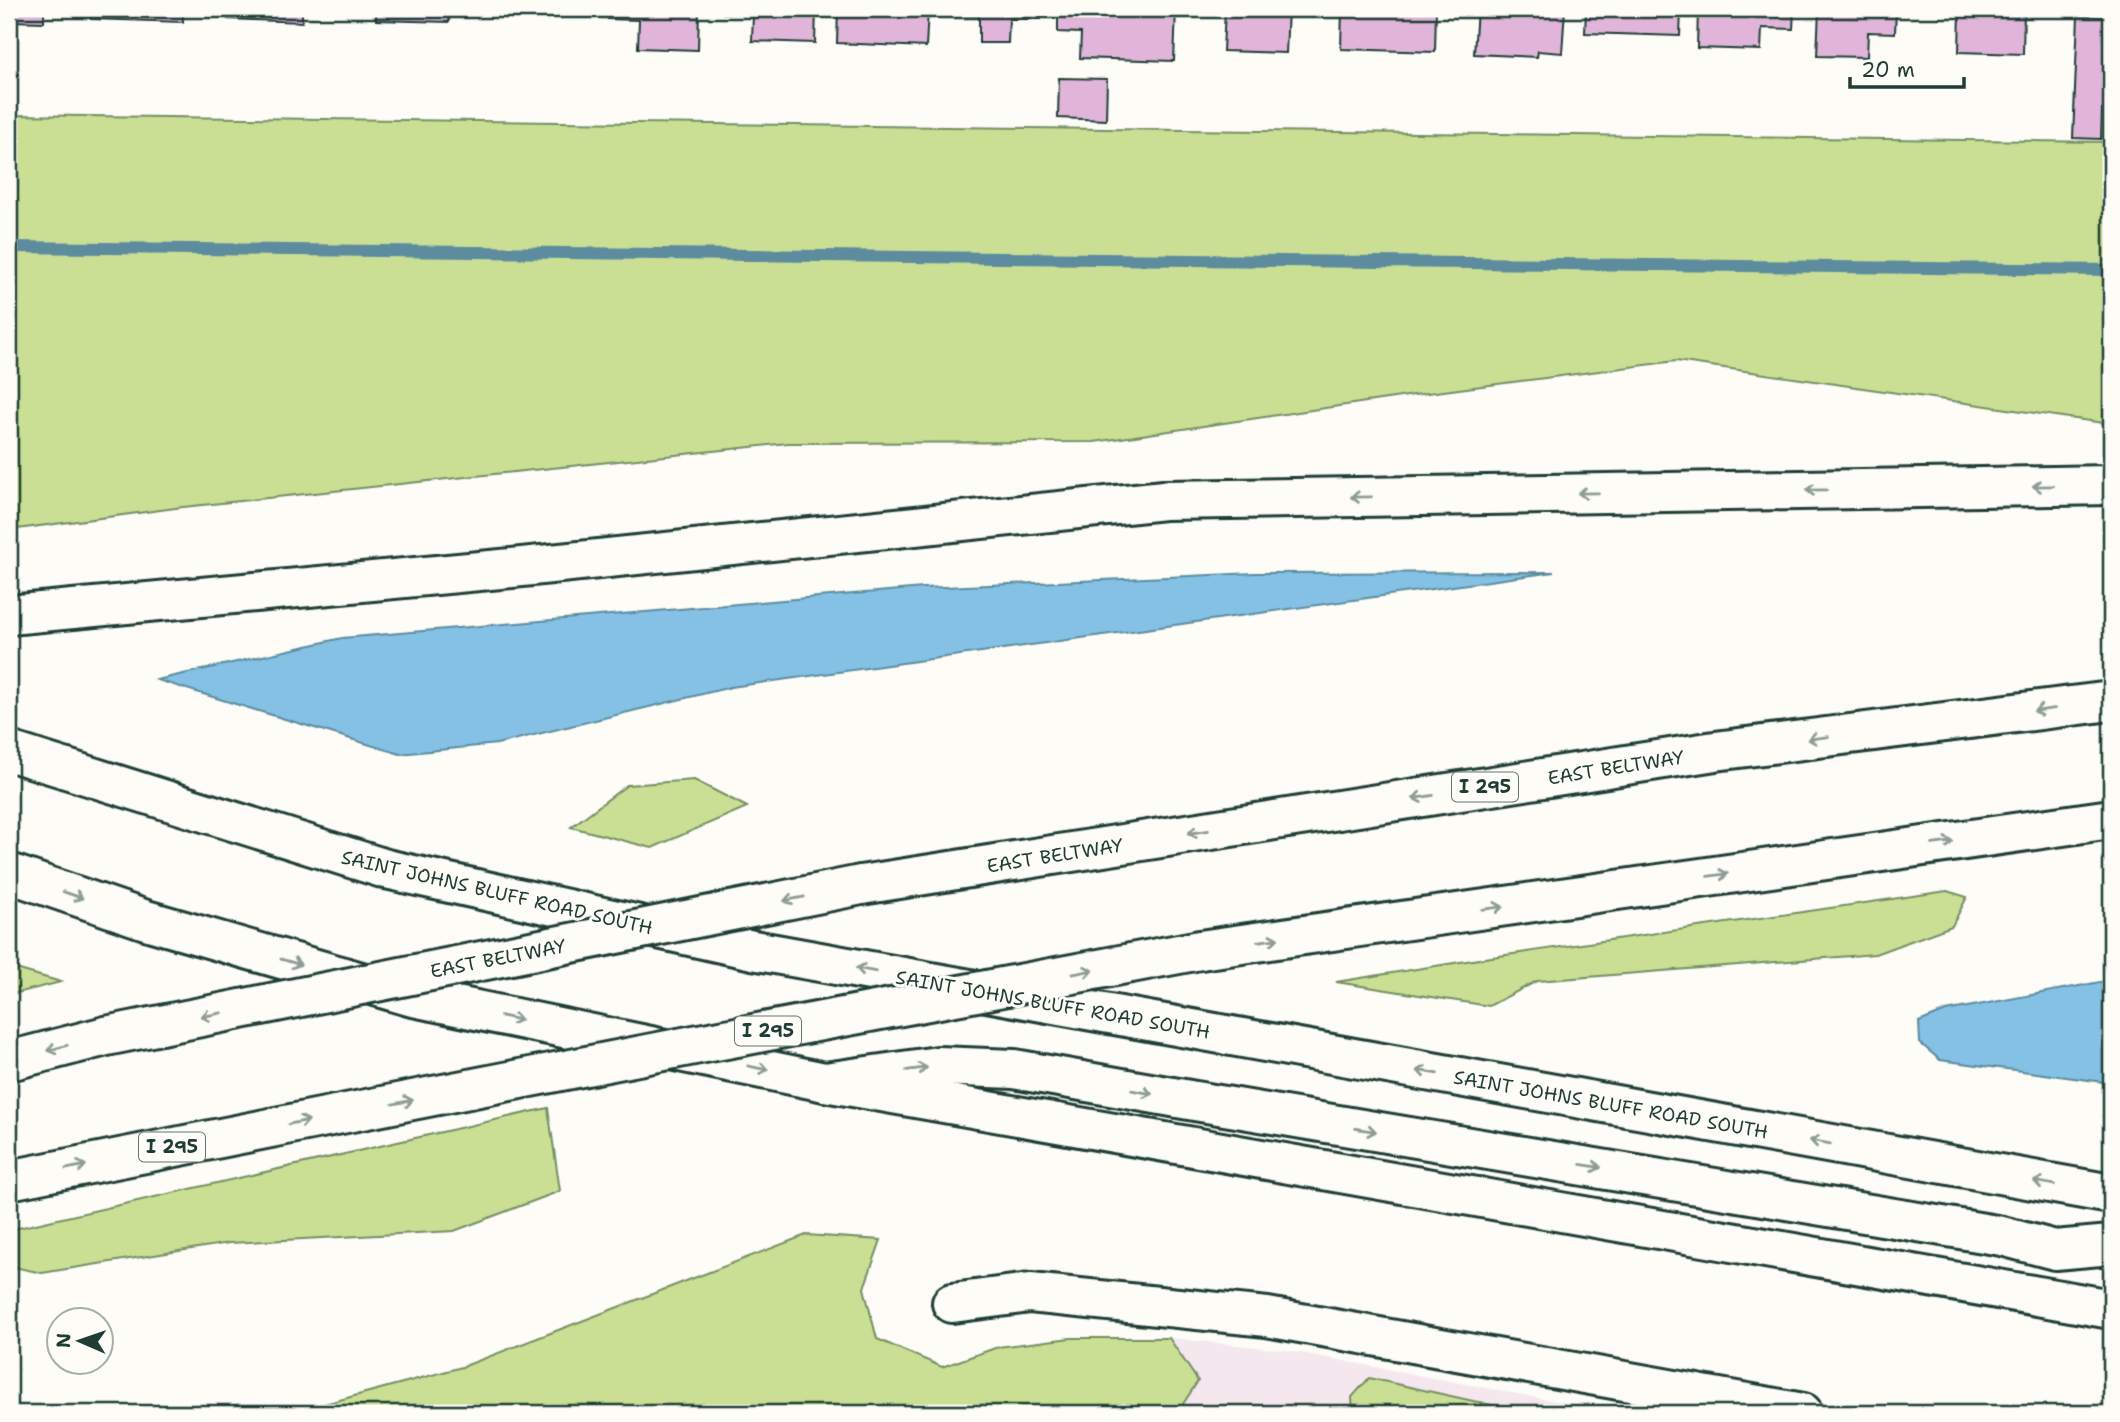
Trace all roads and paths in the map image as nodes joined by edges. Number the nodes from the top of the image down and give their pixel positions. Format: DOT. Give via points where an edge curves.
graph roads {
  1 [pos="2111,485"];
  2 [pos="9,615"];
  3 [pos="2111,701"];
  4 [pos="9,751"];
  5 [pos="2111,819"];
  6 [pos="9,873"];
  7 [pos="9,1061"];
  8 [pos="825,1082"];
  9 [pos="9,1180"];
  10 [pos="2111,1194"];
  11 [pos="2111,1245"];
  12 [pos="951,1303"];
  13 [pos="2111,1309"];
  14 [pos="1803,1413"];
  1 -- 2 [label="main road, one-way" via="1164,500"];
  3 -- 7 [label="main road, EAST BELTWAY / I 295, one-way, bridge" via="1715,751 861,885 106,1036"];
  10 -- 4 [label="main road, SAINT JOHNS BLUFF ROAD SOUTH, one-way" via="753,950 386,869"];
  9 -- 5 [label="main road, I 295, one-way, bridge" via="1200,950"];
  6 -- 8 [label="main road, one-way" via="146,920 413,998"];
  8 -- 11 [label="main road, one-way" via="938,1066 1014,1069 2002,1236 2055,1250"];
  8 -- 13 [label="main road"];
  12 -- 14 [label="main road" via="1030,1293 1267,1317"];
}
